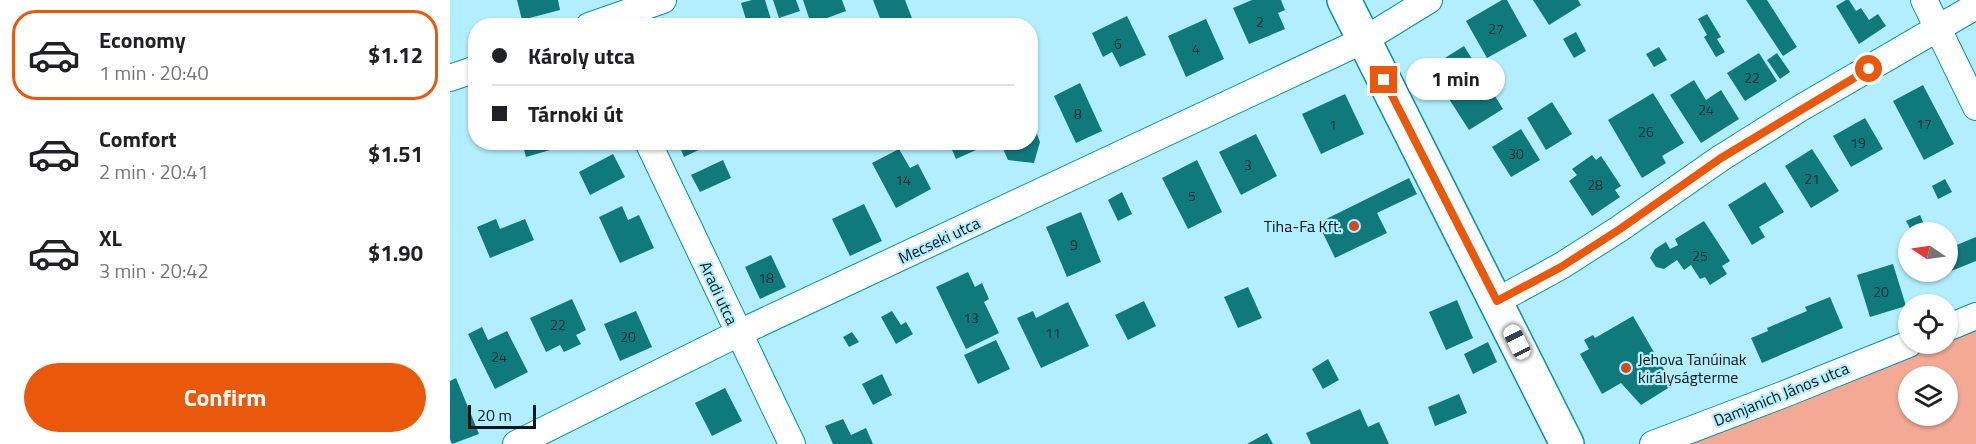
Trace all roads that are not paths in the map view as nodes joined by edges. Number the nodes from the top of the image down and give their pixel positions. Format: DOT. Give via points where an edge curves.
graph roads {
  1 [pos="663,0"];
  2 [pos="1344,0"];
  3 [pos="1429,0"];
  4 [pos="1924,0"];
  5 [pos="1976,6"];
  6 [pos="597,18"];
  7 [pos="1938,30"];
  8 [pos="1364,40"];
  9 [pos="468,72"];
  10 [pos="450,78"];
  11 [pos="1976,107"];
  12 [pos="652,150"];
  13 [pos="1497,301"];
  14 [pos="1976,316"];
  15 [pos="1958,323"];
  16 [pos="739,333"];
  17 [pos="1898,348"];
  18 [pos="516,444"];
  19 [pos="792,444"];
  20 [pos="1567,444"];
  21 [pos="1653,444"];
  1 -- 6 [label="street"];
  2 -- 8 [label="street"];
  3 -- 8 [label="street, Mecseki utca"];
  4 -- 7 [label="street"];
  5 -- 7 [label="street"];
  7 -- 11 [label="street"];
  7 -- 13 [label="street" via="1799,110 1561,267"];
  8 -- 13 [label="street"];
  8 -- 16 [label="street, Mecseki utca"];
  9 -- 10 [label="street"];
  12 -- 16 [label="street, Aradi utca"];
  13 -- 20 [label="street"];
  14 -- 15 [label="street"];
  16 -- 18 [label="street, Mecseki utca"];
  16 -- 19 [label="street, Aradi utca"];
  17 -- 21 [label="street, Damjanich János utca"];
}
